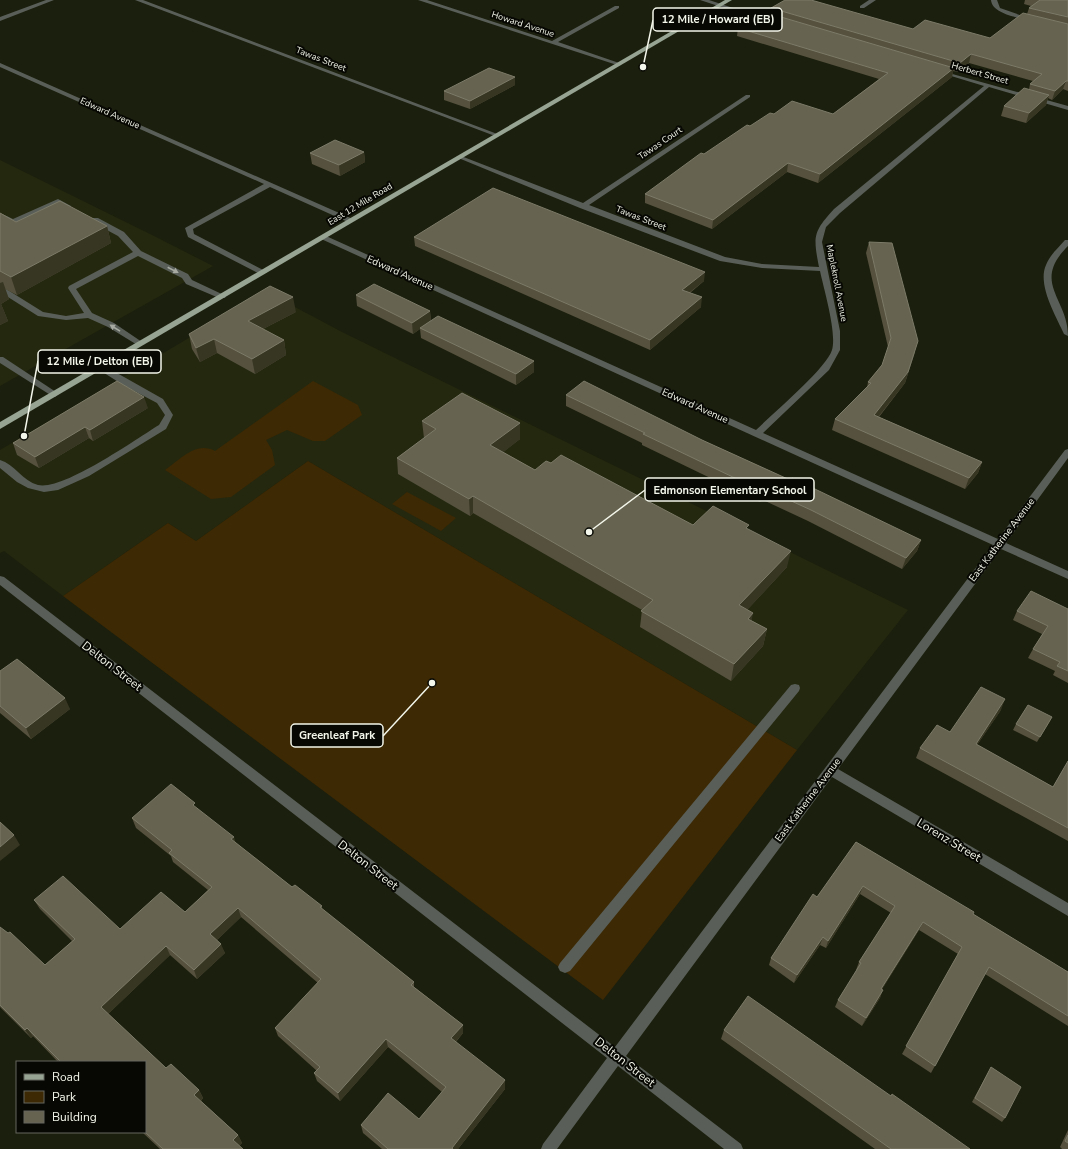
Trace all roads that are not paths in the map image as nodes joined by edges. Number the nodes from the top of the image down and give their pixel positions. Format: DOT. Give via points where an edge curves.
graph roads {
  1 [pos="51,0"];
  2 [pos="138,0"];
  3 [pos="421,0"];
  4 [pos="703,0"];
  5 [pos="729,0"];
  6 [pos="873,0"];
  7 [pos="994,0"];
  8 [pos="720,5"];
  9 [pos="617,7"];
  10 [pos="862,7"];
  11 [pos="0,19"];
  12 [pos="1041,23"];
  13 [pos="779,24"];
  14 [pos="552,43"];
  15 [pos="619,64"];
  16 [pos="0,65"];
  17 [pos="932,68"];
  18 [pos="988,85"];
  19 [pos="748,96"];
  20 [pos="1068,108"];
  21 [pos="497,135"];
  22 [pos="459,157"];
  23 [pos="270,184"];
  24 [pos="583,206"];
  25 [pos="72,208"];
  26 [pos="0,215"];
  27 [pos="86,216"];
  28 [pos="351,220"];
  29 [pos="323,238"];
  30 [pos="1066,246"];
  31 [pos="138,253"];
  32 [pos="823,269"];
  33 [pos="263,272"];
  34 [pos="0,289"];
  35 [pos="222,296"];
  36 [pos="89,315"];
  37 [pos="1068,334"];
  38 [pos="139,344"];
  39 [pos="0,359"];
  40 [pos="101,367"];
  41 [pos="55,394"];
  42 [pos="0,426"];
  43 [pos="757,434"];
  44 [pos="1068,452"];
  45 [pos="0,463"];
  46 [pos="1000,544"];
  47 [pos="1068,575"];
  48 [pos="0,580"];
  49 [pos="795,688"];
  50 [pos="831,770"];
  51 [pos="1068,910"];
  52 [pos="565,967"];
  53 [pos="617,1056"];
  54 [pos="548,1149"];
  55 [pos="736,1149"];
  1 -- 11 [label="street"];
  2 -- 21 [label="street, Tawas Street"];
  3 -- 14 [label="street, Howard Avenue"];
  4 -- 8 [label="street"];
  5 -- 8 [label="main road, East 12 Mile Road"];
  6 -- 10 [label="street"];
  7 -- 12 [label="street" via="998,9"];
  8 -- 13 [label="street"];
  8 -- 15 [label="main road, East 12 Mile Road"];
  9 -- 14 [label="street"];
  14 -- 15 [label="street, Howard Avenue"];
  15 -- 21 [label="main road, East 12 Mile Road"];
  16 -- 23 [label="street, Edward Avenue"];
  17 -- 18 [label="street, Herbert Street"];
  18 -- 20 [label="street, Herbert Street"];
  18 -- 32 [label="street, Mapleknoll Avenue" via="828,219 818,242"];
  19 -- 24 [label="street, Tawas Court"];
  21 -- 22 [label="main road, East 12 Mile Road"];
  22 -- 24 [label="street, Tawas Street"];
  22 -- 28 [label="main road, East 12 Mile Road"];
  23 -- 28 [label="street, Edward Avenue"];
  23 -- 33 [label="street" via="188,228 191,235"];
  24 -- 32 [label="street, Tawas Street" via="722,259 762,266"];
  25 -- 26 [label="street" via="58,201 13,222"];
  27 -- 31 [label="street" via="121,234"];
  28 -- 29 [label="main road, East 12 Mile Road"];
  29 -- 33 [label="main road, East 12 Mile Road"];
  29 -- 43 [label="street, Edward Avenue"];
  30 -- 37 [label="street" via="1051,262 1047,276"];
  31 -- 35 [label="street, one-way" via="184,276 189,282"];
  31 -- 36 [label="street" via="72,288"];
  32 -- 43 [label="street, Mapleknoll Avenue" via="836,331 836,350 833,358 826,368"];
  33 -- 35 [label="main road, East 12 Mile Road"];
  34 -- 36 [label="street" via="41,314 66,318"];
  35 -- 38 [label="main road, East 12 Mile Road"];
  38 -- 36 [label="street, one-way"];
  38 -- 40 [label="main road, East 12 Mile Road"];
  39 -- 41 [label="street"];
  40 -- 41 [label="main road, East 12 Mile Road"];
  40 -- 45 [label="street" via="160,401 169,415 163,427 66,485 44,489 30,485"];
  41 -- 42 [label="main road, East 12 Mile Road"];
  43 -- 46 [label="street, Edward Avenue"];
  44 -- 46 [label="street, East Katherine Avenue"];
  46 -- 47 [label="street, Edward Avenue"];
  46 -- 50 [label="street, East Katherine Avenue"];
  48 -- 53 [label="street, Delton Street"];
  49 -- 52 [label="street"];
  50 -- 51 [label="street, Lorenz Street"];
  50 -- 53 [label="street, East Katherine Avenue"];
  53 -- 54 [label="street, East Katherine Avenue"];
  53 -- 55 [label="street, Delton Street"];
}
